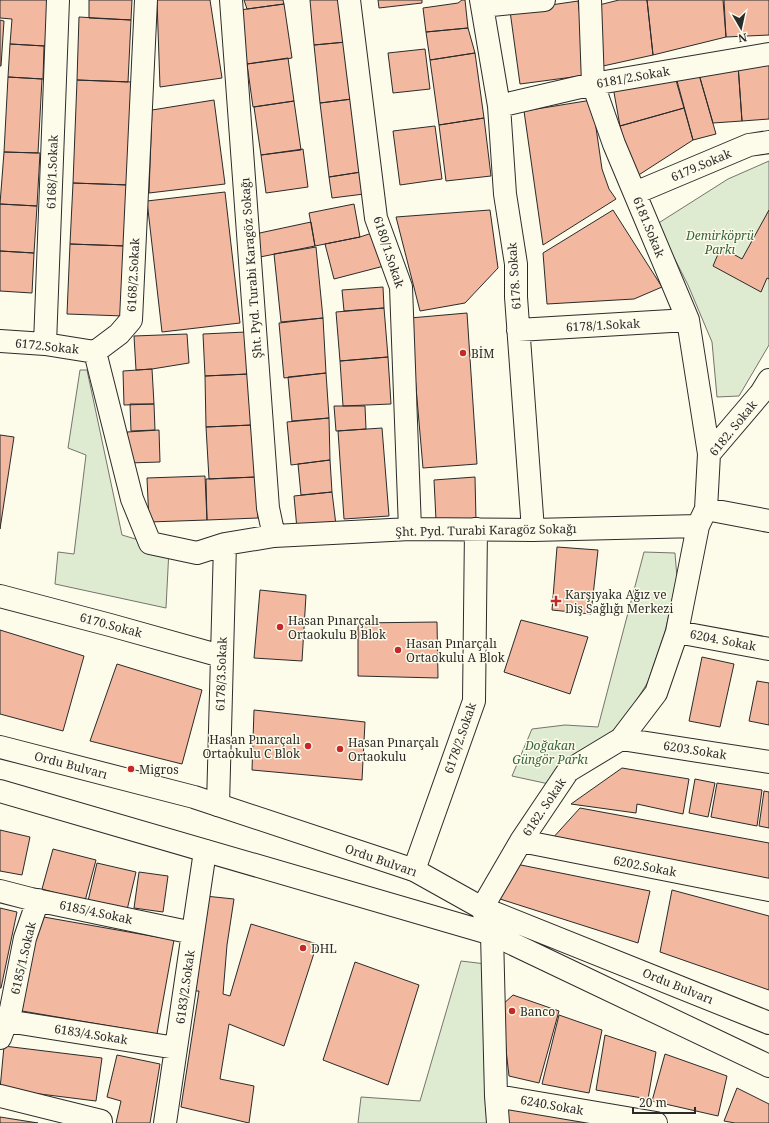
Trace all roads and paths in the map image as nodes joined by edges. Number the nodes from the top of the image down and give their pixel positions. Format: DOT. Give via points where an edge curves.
graph roads {
  1 [pos="58,0"];
  2 [pos="146,0"];
  3 [pos="230,0"];
  4 [pos="349,0"];
  5 [pos="544,0"];
  6 [pos="590,0"];
  7 [pos="482,3"];
  8 [pos="769,54"];
  9 [pos="593,84"];
  10 [pos="499,106"];
  11 [pos="769,142"];
  12 [pos="635,193"];
  13 [pos="688,320"];
  14 [pos="518,330"];
  15 [pos="0,341"];
  16 [pos="45,344"];
  17 [pos="95,352"];
  18 [pos="766,389"];
  19 [pos="709,454"];
  20 [pos="702,518"];
  21 [pos="769,521"];
  22 [pos="476,529"];
  23 [pos="410,530"];
  24 [pos="533,530"];
  25 [pos="274,536"];
  26 [pos="225,544"];
  27 [pos="0,596"];
  28 [pos="677,632"];
  29 [pos="769,649"];
  30 [pos="221,656"];
  31 [pos="621,739"];
  32 [pos="0,747"];
  33 [pos="769,762"];
  34 [pos="0,791"];
  35 [pos="218,805"];
  36 [pos="522,841"];
  37 [pos="205,851"];
  38 [pos="414,870"];
  39 [pos="769,890"];
  40 [pos="0,891"];
  41 [pos="38,900"];
  42 [pos="482,908"];
  43 [pos="193,933"];
  44 [pos="492,934"];
  45 [pos="4,1018"];
  46 [pos="769,1023"];
  47 [pos="176,1048"];
  48 [pos="769,1066"];
  49 [pos="0,1096"];
  50 [pos="496,1096"];
  51 [pos="170,1122"];
  52 [pos="101,1123"];
  53 [pos="498,1123"];
  54 [pos="656,1123"];
  1 -- 16 [label="street, 6168/1.Sokak"];
  2 -- 17 [label="street, 6168/2.Sokak" via="131,320 119,334"];
  3 -- 25 [label="street, Şht. Pyd. Turabi Karagöz Sokağı" via="268,508"];
  4 -- 23 [label="street, 6180/1.Sokak" via="376,218 401,287"];
  5 -- 7 [label="street"];
  6 -- 9 [label="street, 6181.Sokak"];
  7 -- 10 [label="street, 6178. Sokak"];
  8 -- 9 [label="street, 6181/2.Sokak"];
  9 -- 10 [label="street, 6181/2.Sokak"];
  9 -- 12 [label="street, 6181.Sokak"];
  10 -- 14 [label="street, 6178. Sokak" via="505,194 516,264"];
  11 -- 12 [label="street, 6179.Sokak" via="749,145"];
  12 -- 13 [label="street, 6181.Sokak"];
  13 -- 14 [label="street, 6178/1.Sokak"];
  13 -- 19 [label="street, 6181.Sokak"];
  14 -- 24 [label="street, 6178. Sokak"];
  15 -- 16 [label="street, 6172.Sokak"];
  16 -- 17 [label="street, 6172.Sokak"];
  17 -- 26 [label="street" via="132,499 150,543 197,553"];
  18 -- 19 [label="street, 6182. Sokak"];
  19 -- 20 [label="street, 6182. Sokak"];
  20 -- 21 [label="street, Şht. Pyd. Turabi Karagöz Sokağı"];
  20 -- 24 [label="street, Şht. Pyd. Turabi Karagöz Sokağı"];
  20 -- 28 [label="street, 6182. Sokak"];
  22 -- 23 [label="street, Şht. Pyd. Turabi Karagöz Sokağı"];
  22 -- 24 [label="street, Şht. Pyd. Turabi Karagöz Sokağı"];
  22 -- 38 [label="street, 6178/2.Sokak" via="474,700"];
  23 -- 25 [label="street, Şht. Pyd. Turabi Karagöz Sokağı"];
  25 -- 26 [label="street, Şht. Pyd. Turabi Karagöz Sokağı"];
  26 -- 30 [label="street, 6178/3.Sokak"];
  27 -- 30 [label="street, 6170.Sokak"];
  28 -- 29 [label="street, 6204. Sokak"];
  28 -- 31 [label="street, 6182. Sokak" via="656,693"];
  30 -- 35 [label="street, 6178/3.Sokak"];
  31 -- 33 [label="street, 6203.Sokak"];
  31 -- 36 [label="street, 6182. Sokak" via="568,771"];
  32 -- 35 [label="street, Ordu Bulvarı"];
  34 -- 37 [label="street"];
  35 -- 38 [label="street, Ordu Bulvarı"];
  36 -- 39 [label="street, 6202.Sokak"];
  36 -- 42 [label="street, 6182. Sokak"];
  37 -- 43 [label="street, 6183/2.Sokak"];
  37 -- 44 [label="street"];
  38 -- 42 [label="street, Ordu Bulvarı"];
  40 -- 41 [label="street, 6185/4.Sokak"];
  41 -- 43 [label="street, 6185/4.Sokak"];
  41 -- 45 [label="street, 6185/1.Sokak"];
  42 -- 44 [label="street"];
  42 -- 46 [label="street, Ordu Bulvarı"];
  43 -- 47 [label="street, 6183/2.Sokak"];
  44 -- 48 [label="street"];
  44 -- 50 [label="street"];
  45 -- 47 [label="street, 6183/4.Sokak"];
  47 -- 51 [label="street, 6183/2.Sokak"];
  49 -- 52 [label="street"];
  50 -- 53 [label="street"];
  50 -- 54 [label="street, 6240.Sokak"];
}
